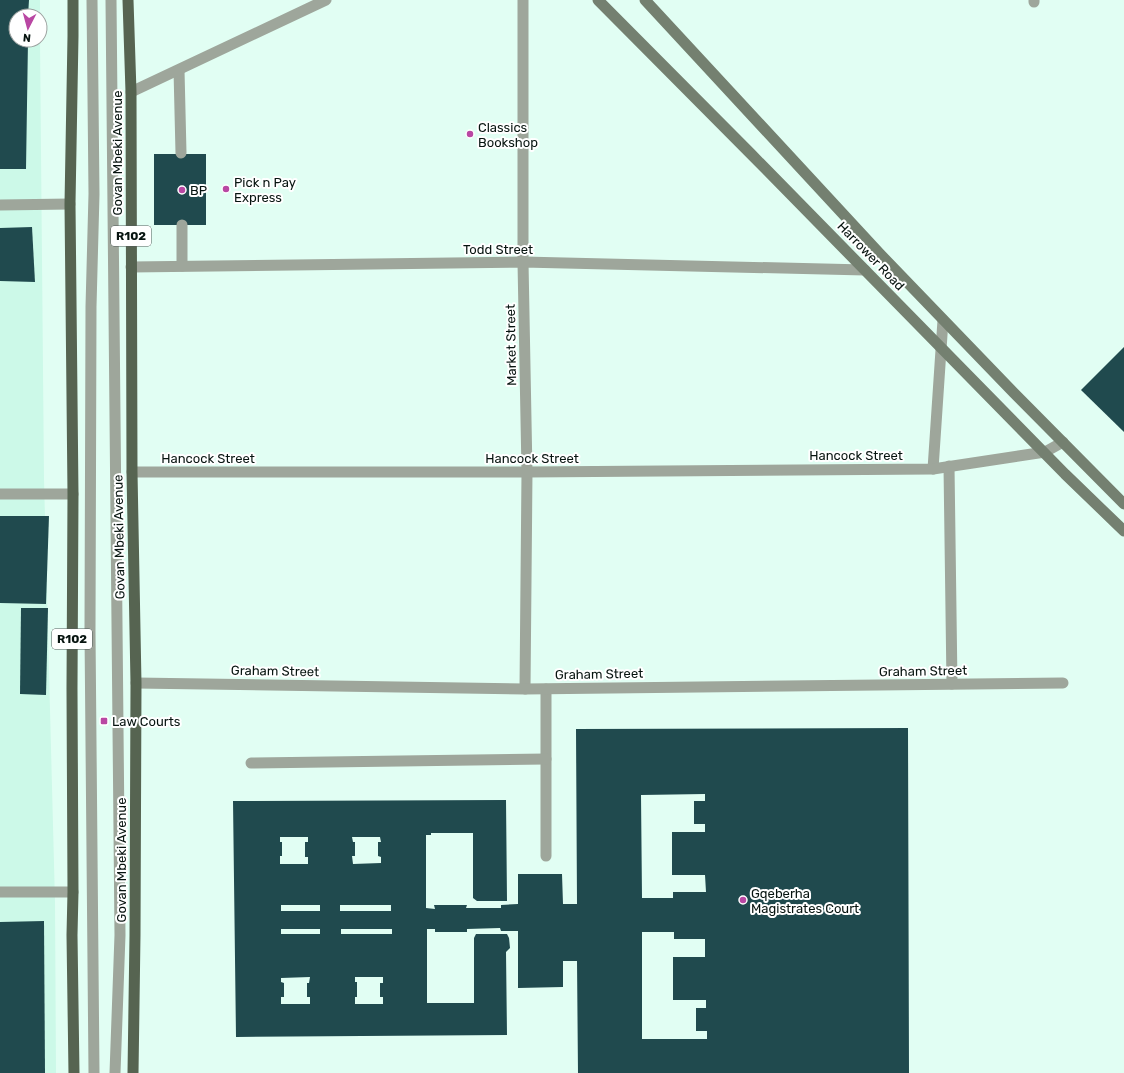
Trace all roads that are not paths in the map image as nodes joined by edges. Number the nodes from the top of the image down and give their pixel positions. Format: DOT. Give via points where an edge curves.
graph roads {
  1 [pos="73,0"];
  2 [pos="92,0"];
  3 [pos="111,0"];
  4 [pos="128,0"];
  5 [pos="326,0"];
  6 [pos="524,0"];
  7 [pos="598,0"];
  8 [pos="645,0"];
  9 [pos="179,70"];
  10 [pos="132,92"];
  11 [pos="181,154"];
  12 [pos="70,204"];
  13 [pos="0,205"];
  14 [pos="182,225"];
  15 [pos="523,262"];
  16 [pos="182,266"];
  17 [pos="131,267"];
  18 [pos="865,270"];
  19 [pos="943,320"];
  20 [pos="941,348"];
  21 [pos="1063,442"];
  22 [pos="1044,452"];
  23 [pos="949,466"];
  24 [pos="933,469"];
  25 [pos="132,472"];
  26 [pos="527,472"];
  27 [pos="0,494"];
  28 [pos="73,494"];
  29 [pos="1124,504"];
  30 [pos="1124,531"];
  31 [pos="136,683"];
  32 [pos="1063,683"];
  33 [pos="952,684"];
  34 [pos="525,689"];
  35 [pos="546,689"];
  36 [pos="546,759"];
  37 [pos="251,763"];
  38 [pos="546,856"];
  39 [pos="0,892"];
  40 [pos="73,892"];
  41 [pos="74,1073"];
  42 [pos="94,1073"];
  43 [pos="115,1073"];
  44 [pos="133,1073"];
  1 -- 12 [label="main road, R102"];
  2 -- 42 [label="street" via="94,194 90,307 90,632"];
  3 -- 43 [label="street" via="120,935"];
  4 -- 10 [label="main road, Govan Mbeki Avenue / R102"];
  5 -- 9 [label="street"];
  6 -- 15 [label="street, Market Street"];
  7 -- 18 [label="main road, Harrower Road"];
  8 -- 19 [label="main road, Harrower Road"];
  9 -- 10 [label="street"];
  9 -- 11 [label="street"];
  10 -- 17 [label="main road, Govan Mbeki Avenue / R102"];
  12 -- 13 [label="street"];
  12 -- 28 [label="main road, R102"];
  14 -- 16 [label="street"];
  15 -- 16 [label="street, Todd Street"];
  15 -- 18 [label="street, Todd Street"];
  15 -- 26 [label="street, Market Street"];
  16 -- 17 [label="street, Todd Street"];
  17 -- 25 [label="main road, Govan Mbeki Avenue / R102"];
  18 -- 20 [label="main road, Harrower Road"];
  19 -- 20 [label="street"];
  19 -- 21 [label="main road, Harrower Road"];
  20 -- 22 [label="main road, Harrower Road"];
  20 -- 24 [label="street"];
  21 -- 22 [label="street, Hancock Street"];
  21 -- 29 [label="main road, Harrower Road"];
  22 -- 23 [label="street, Hancock Street"];
  22 -- 30 [label="main road, Harrower Road"];
  23 -- 24 [label="street, Hancock Street"];
  23 -- 33 [label="street"];
  24 -- 26 [label="street, Hancock Street"];
  25 -- 26 [label="street, Hancock Street"];
  25 -- 31 [label="main road, Govan Mbeki Avenue / R102"];
  26 -- 34 [label="street, Market Street"];
  27 -- 28 [label="street"];
  28 -- 40 [label="main road, R102"];
  31 -- 34 [label="street, Graham Street"];
  31 -- 44 [label="main road, Govan Mbeki Avenue / R102"];
  32 -- 33 [label="street, Graham Street"];
  33 -- 35 [label="street, Graham Street"];
  34 -- 35 [label="street, Graham Street"];
  35 -- 36 [label="street"];
  36 -- 37 [label="street"];
  36 -- 38 [label="street"];
  39 -- 40 [label="street"];
  40 -- 41 [label="main road, R102"];
}
